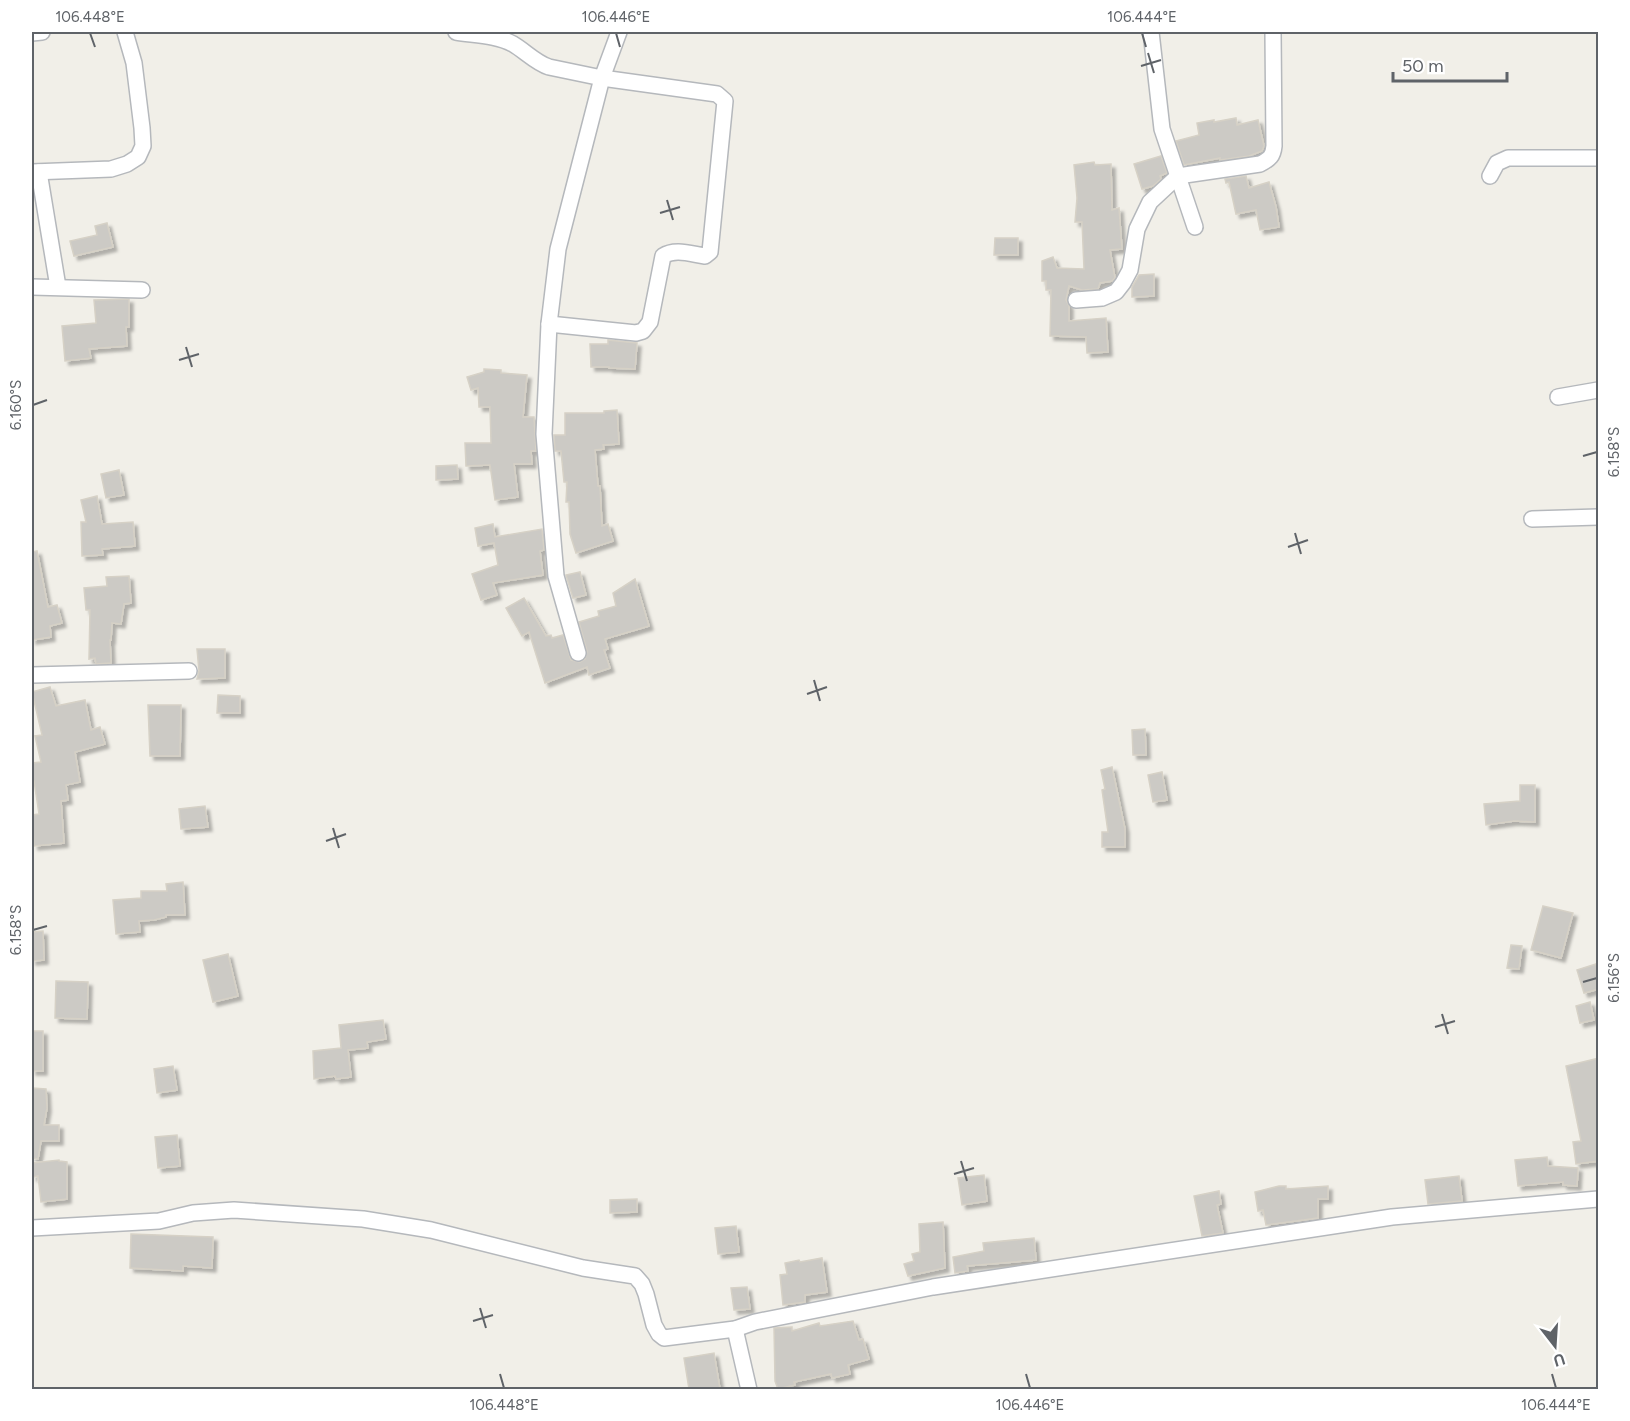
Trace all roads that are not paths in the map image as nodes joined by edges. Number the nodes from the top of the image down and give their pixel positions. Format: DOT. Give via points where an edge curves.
graph roads {
  1 [pos="42,32"];
  2 [pos="124,32"];
  3 [pos="456,32"];
  4 [pos="619,32"];
  5 [pos="1151,32"];
  6 [pos="1273,32"];
  7 [pos="32,33"];
  8 [pos="602,78"];
  9 [pos="1599,158"];
  10 [pos="35,172"];
  11 [pos="1178,176"];
  12 [pos="1490,176"];
  13 [pos="1196,227"];
  14 [pos="32,287"];
  15 [pos="58,287"];
  16 [pos="142,290"];
  17 [pos="1076,300"];
  18 [pos="549,324"];
  19 [pos="1599,390"];
  20 [pos="1558,397"];
  21 [pos="1599,518"];
  22 [pos="1532,519"];
  23 [pos="578,653"];
  24 [pos="189,671"];
  25 [pos="32,675"];
  26 [pos="1599,1199"];
  27 [pos="32,1228"];
  28 [pos="735,1329"];
  29 [pos="749,1389"];
  1 -- 7 [label="street"];
  2 -- 10 [label="street" via="134,63 142,128 143,146 138,157 111,169"];
  3 -- 8 [label="street" via="505,40 543,66"];
  4 -- 8 [label="street"];
  5 -- 11 [label="street" via="1162,129"];
  6 -- 11 [label="street" via="1273,155 1260,164"];
  8 -- 18 [label="street" via="558,249"];
  8 -- 18 [label="street" via="717,94 725,101 710,252 705,256 679,252 663,256 651,322 643,331"];
  9 -- 12 [label="street" via="1508,158 1497,163"];
  10 -- 15 [label="street"];
  11 -- 13 [label="street"];
  11 -- 17 [label="street" via="1150,202 1137,229 1130,270 1116,292 1102,298"];
  14 -- 15 [label="street"];
  15 -- 16 [label="street"];
  18 -- 23 [label="street" via="544,434 555,565"];
  19 -- 20 [label="street"];
  21 -- 22 [label="street"];
  24 -- 25 [label="street"];
  26 -- 28 [label="street" via="1392,1217 910,1291"];
  27 -- 28 [label="street" via="159,1221 234,1210 363,1219 431,1230 584,1268 634,1276 642,1284 654,1325 664,1338"];
  28 -- 29 [label="street"];
}
